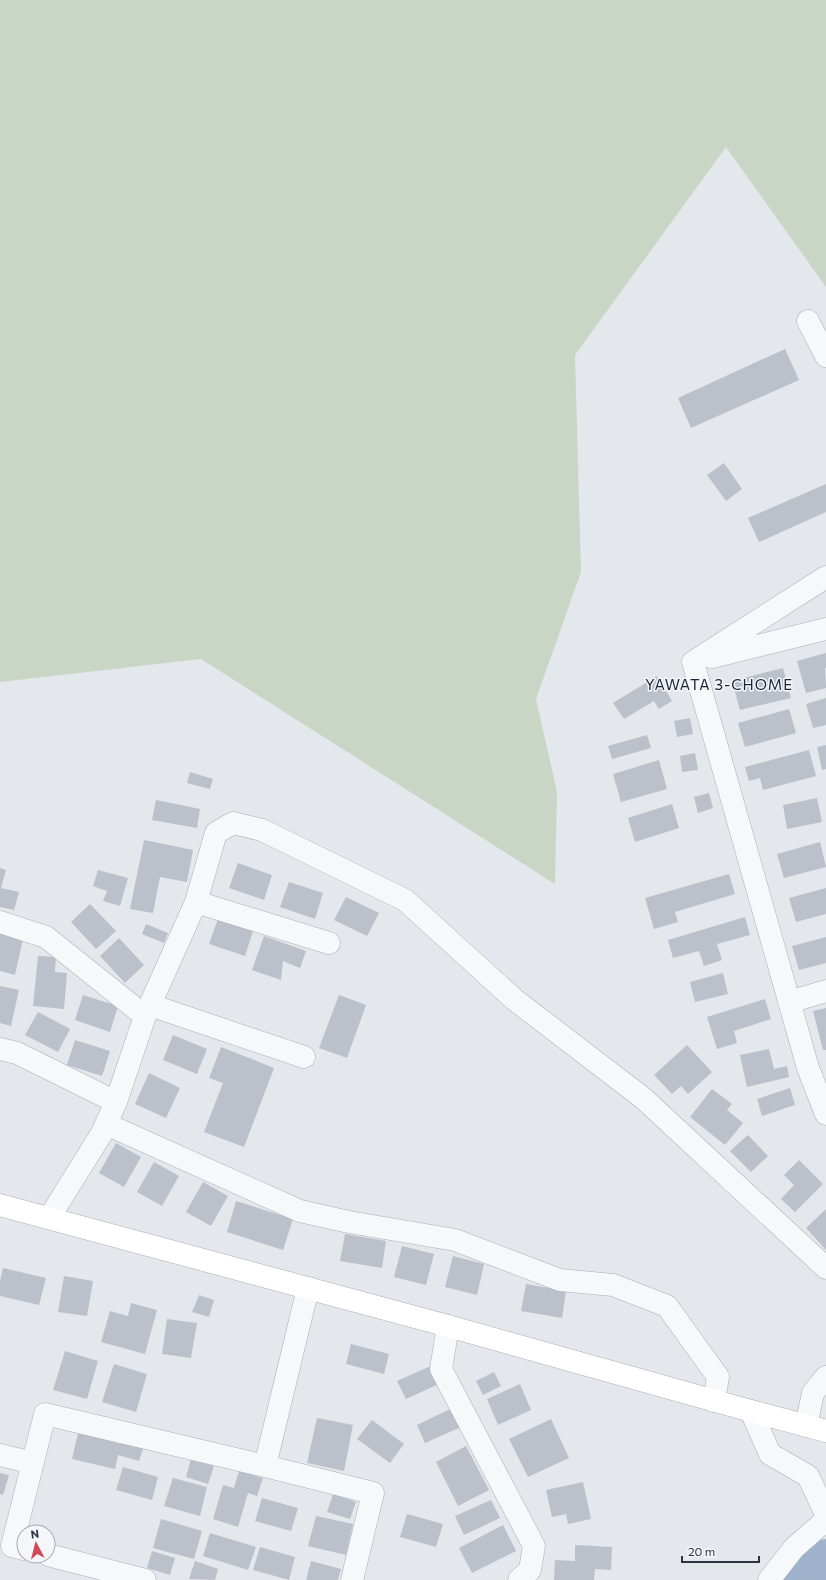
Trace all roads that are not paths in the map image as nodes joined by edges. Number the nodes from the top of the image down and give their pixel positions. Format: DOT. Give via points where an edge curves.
graph roads {
  1 [pos="808,321"];
  2 [pos="826,356"];
  3 [pos="826,577"];
  4 [pos="826,629"];
  5 [pos="693,662"];
  6 [pos="196,902"];
  7 [pos="0,922"];
  8 [pos="329,943"];
  9 [pos="826,991"];
  10 [pos="789,1002"];
  11 [pos="147,1011"];
  12 [pos="0,1049"];
  13 [pos="304,1057"];
  14 [pos="116,1102"];
  15 [pos="826,1114"];
  16 [pos="106,1124"];
  17 [pos="0,1205"];
  18 [pos="48,1218"];
  19 [pos="826,1268"];
  20 [pos="308,1288"];
  21 [pos="448,1326"];
  22 [pos="826,1377"];
  23 [pos="714,1401"];
  24 [pos="751,1412"];
  25 [pos="816,1428"];
  26 [pos="0,1456"];
  27 [pos="33,1463"];
  28 [pos="265,1466"];
  29 [pos="826,1514"];
  30 [pos="826,1520"];
  31 [pos="18,1524"];
  32 [pos="16,1530"];
  33 [pos="16,1547"];
  34 [pos="56,1557"];
  35 [pos="145,1580"];
  36 [pos="352,1580"];
  37 [pos="519,1580"];
  38 [pos="769,1580"];
  1 -- 2 [label="street"];
  3 -- 5 [label="street"];
  4 -- 5 [label="street"];
  5 -- 10 [label="street"];
  6 -- 8 [label="street"];
  6 -- 11 [label="street"];
  6 -- 19 [label="street" via="216,833 233,823 262,830 405,900 515,1000 643,1098"];
  7 -- 11 [label="street" via="46,937"];
  9 -- 10 [label="street"];
  10 -- 15 [label="street" via="808,1068"];
  11 -- 13 [label="street"];
  11 -- 14 [label="street"];
  12 -- 14 [label="street" via="17,1053"];
  14 -- 16 [label="street"];
  16 -- 18 [label="street"];
  16 -- 23 [label="street" via="300,1211 455,1240 560,1280 613,1285 667,1306 718,1377"];
  17 -- 18 [label="street"];
  18 -- 20 [label="street"];
  20 -- 21 [label="street"];
  20 -- 28 [label="street"];
  21 -- 23 [label="street"];
  21 -- 37 [label="street" via="441,1369 534,1546 530,1570"];
  22 -- 25 [label="street" via="813,1393"];
  23 -- 24 [label="street"];
  24 -- 25 [label="street"];
  24 -- 29 [label="street" via="770,1454 808,1476"];
  26 -- 27 [label="street"];
  27 -- 28 [label="street" via="45,1414"];
  27 -- 31 [label="street"];
  28 -- 36 [label="street" via="373,1493"];
  30 -- 38 [label="street" via="794,1548"];
  32 -- 33 [label="street" via="12,1546"];
  34 -- 35 [label="street"];
}
